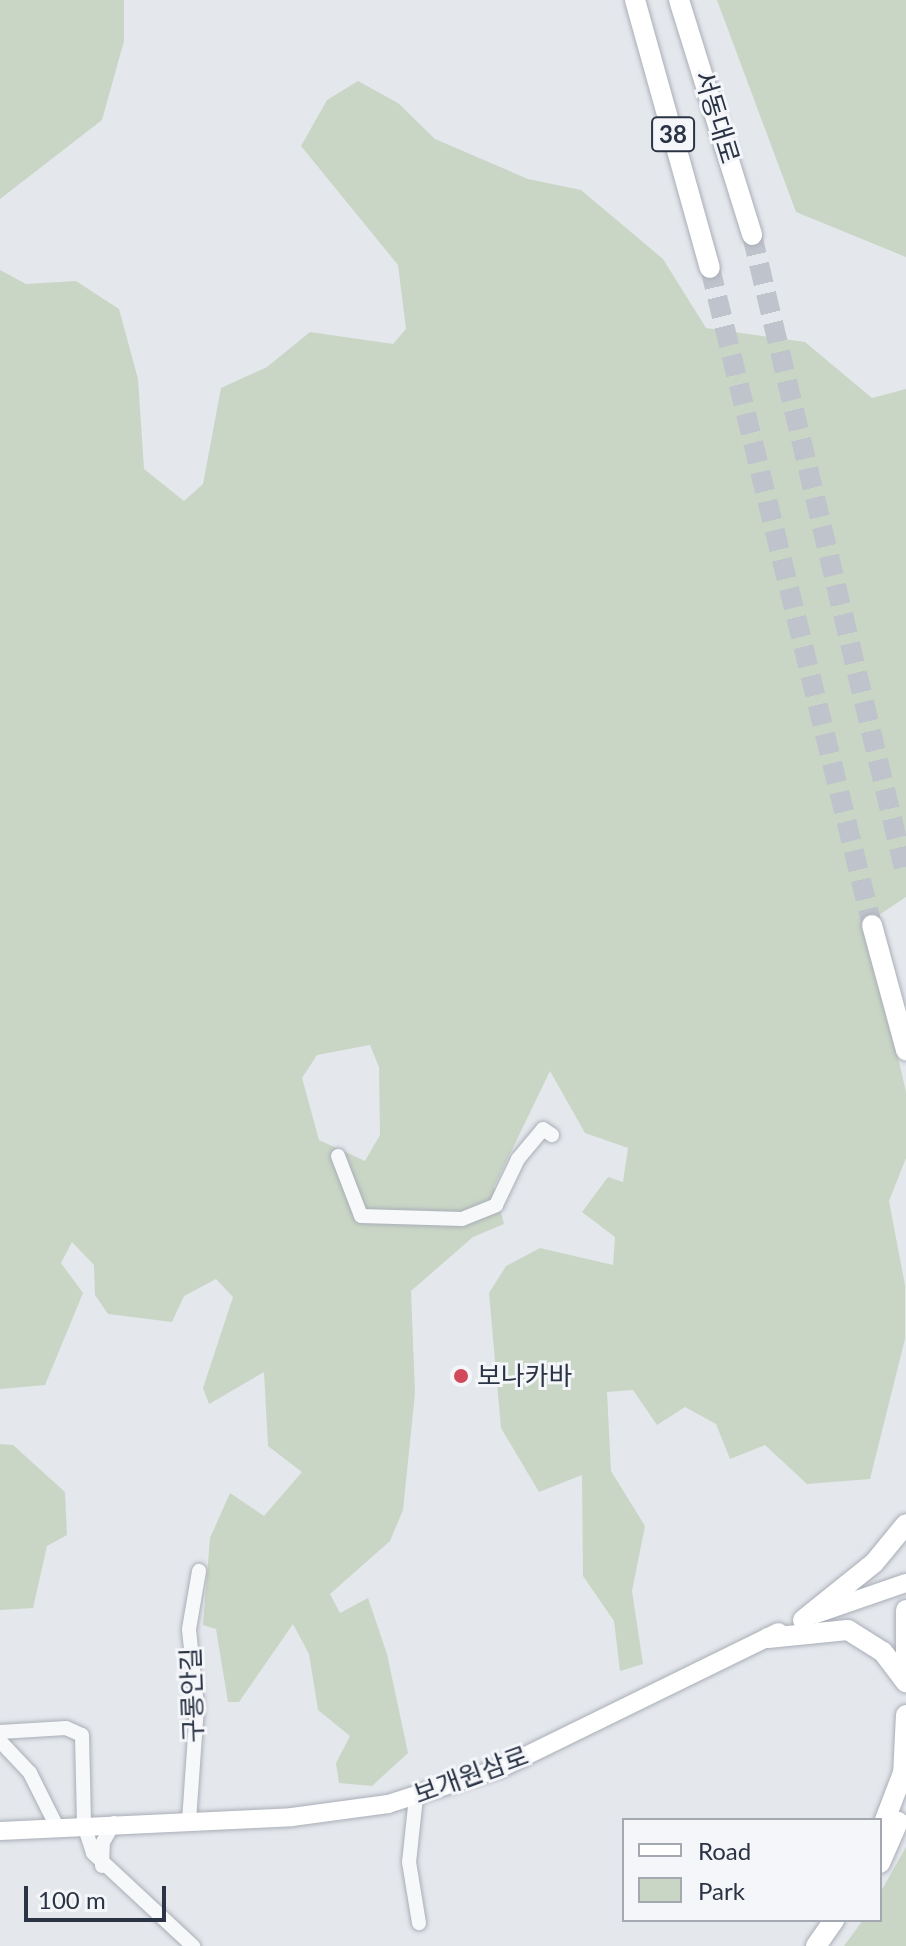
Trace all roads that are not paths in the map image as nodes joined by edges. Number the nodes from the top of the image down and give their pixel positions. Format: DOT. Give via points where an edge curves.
graph roads {
  1 [pos="635,0"];
  2 [pos="679,0"];
  3 [pos="752,235"];
  4 [pos="710,268"];
  5 [pos="872,925"];
  6 [pos="906,1050"];
  7 [pos="552,1135"];
  8 [pos="338,1156"];
  9 [pos="906,1524"];
  10 [pos="199,1571"];
  11 [pos="906,1583"];
  12 [pos="906,1610"];
  13 [pos="803,1620"];
  14 [pos="768,1638"];
  15 [pos="906,1680"];
  16 [pos="906,1715"];
  17 [pos="0,1732"];
  18 [pos="0,1741"];
  19 [pos="905,1771"];
  20 [pos="416,1797"];
  21 [pos="906,1800"];
  22 [pos="189,1821"];
  23 [pos="114,1823"];
  24 [pos="84,1825"];
  25 [pos="57,1827"];
  26 [pos="882,1828"];
  27 [pos="0,1831"];
  28 [pos="882,1858"];
  29 [pos="102,1866"];
  30 [pos="833,1922"];
  31 [pos="848,1922"];
  32 [pos="419,1923"];
  33 [pos="193,1946"];
  34 [pos="816,1946"];
  35 [pos="831,1946"];
  1 -- 4 [label="highway, 서동대로 / 38"];
  2 -- 3 [label="highway, 서동대로 / 38"];
  5 -- 6 [label="highway"];
  7 -- 8 [label="street" via="543,1129 518,1159 496,1205 462,1219 361,1216"];
  9 -- 13 [label="highway" via="874,1563"];
  10 -- 22 [label="street, 구롱안길" via="189,1629 197,1707"];
  11 -- 13 [label="main road, 보개원삼로"];
  12 -- 15 [label="highway"];
  13 -- 14 [label="main road, 보개원삼로"];
  14 -- 15 [label="highway" via="848,1630 883,1652"];
  14 -- 20 [label="main road, 보개원삼로" via="530,1755"];
  16 -- 19 [label="highway"];
  17 -- 24 [label="street" via="66,1728 82,1735"];
  18 -- 25 [label="street" via="30,1773"];
  19 -- 26 [label="highway"];
  20 -- 22 [label="main road, 보개원삼로" via="324,1814"];
  20 -- 32 [label="street" via="409,1862"];
  21 -- 28 [label="highway"];
  22 -- 23 [label="main road, 보개원삼로"];
  23 -- 24 [label="main road, 보개원삼로"];
  23 -- 29 [label="street" via="103,1842"];
  24 -- 25 [label="main road, 보개원삼로"];
  24 -- 29 [label="street"];
  25 -- 27 [label="main road, 보개원삼로"];
  29 -- 33 [label="street"];
  30 -- 34 [label="highway"];
  31 -- 35 [label="highway"];
}
